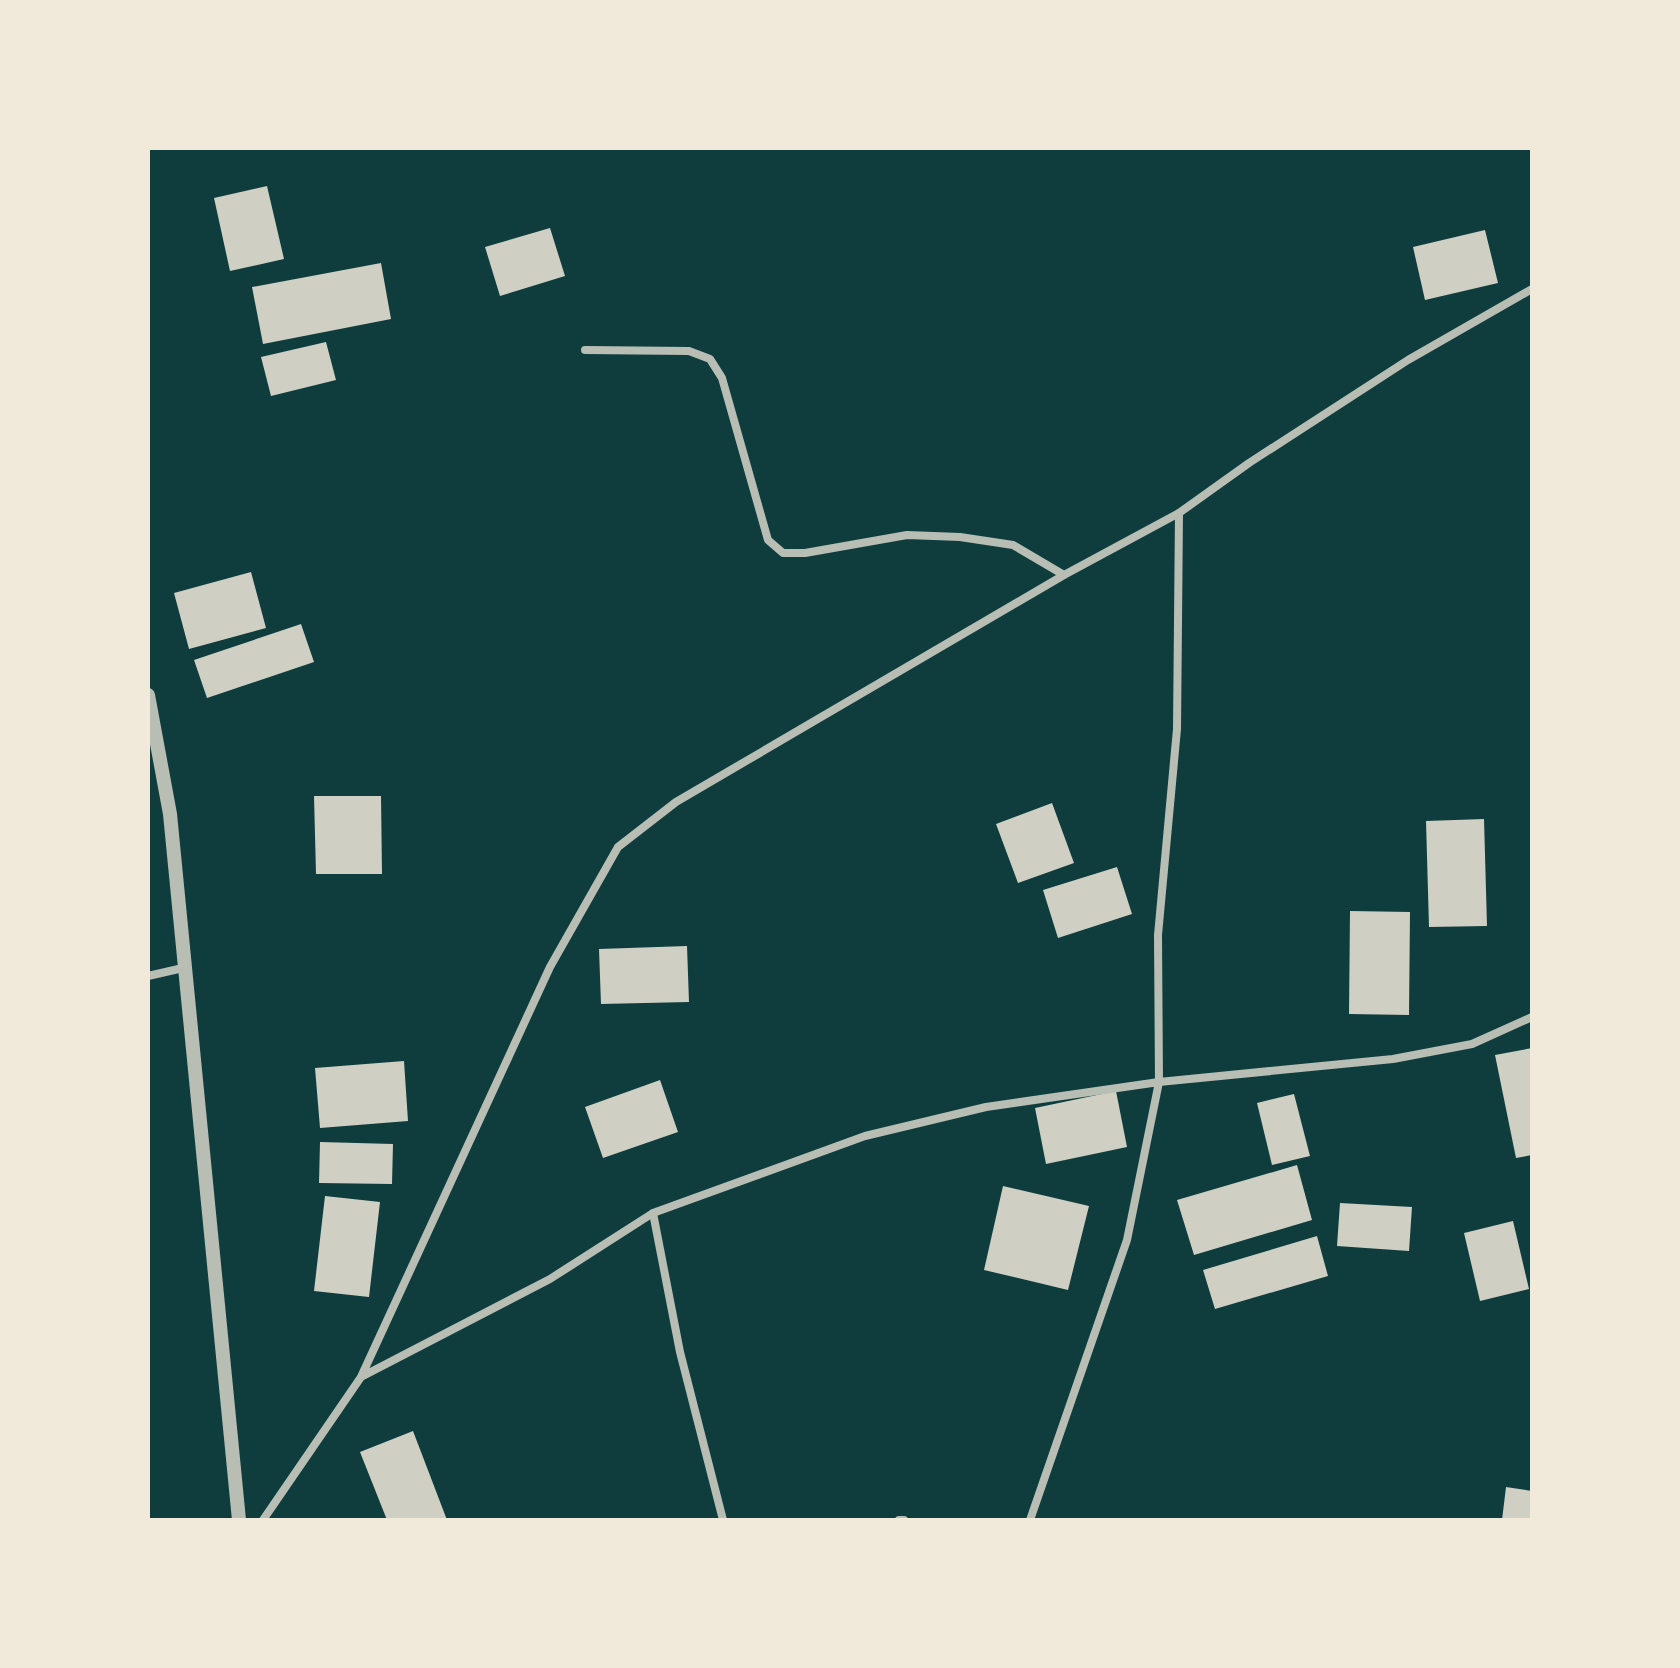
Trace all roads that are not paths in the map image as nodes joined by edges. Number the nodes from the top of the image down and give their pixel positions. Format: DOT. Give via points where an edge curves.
graph roads {
  1 [pos="1532,289"];
  2 [pos="585,350"];
  3 [pos="1179,513"];
  4 [pos="1064,575"];
  5 [pos="148,695"];
  6 [pos="183,968"];
  7 [pos="148,976"];
  8 [pos="1532,1017"];
  9 [pos="1159,1082"];
  10 [pos="653,1213"];
  11 [pos="361,1377"];
  12 [pos="239,1520"];
  13 [pos="263,1520"];
  14 [pos="723,1520"];
  15 [pos="1030,1520"];
  1 -- 3 [label="street" via="1408,360"];
  2 -- 4 [label="street" via="689,351 710,359 722,378 768,540 783,553 907,535 960,537 1013,545"];
  3 -- 4 [label="street"];
  3 -- 9 [label="street" via="1177,729 1158,935"];
  4 -- 11 [label="street" via="676,802 618,847 550,967"];
  5 -- 6 [label="street" via="170,814"];
  6 -- 7 [label="street"];
  6 -- 12 [label="street"];
  8 -- 9 [label="street" via="1472,1044 1393,1059"];
  9 -- 10 [label="street" via="986,1107 865,1136"];
  9 -- 15 [label="street" via="1127,1240"];
  10 -- 11 [label="street" via="550,1279"];
  10 -- 14 [label="street" via="680,1352"];
  11 -- 13 [label="street"];
}
